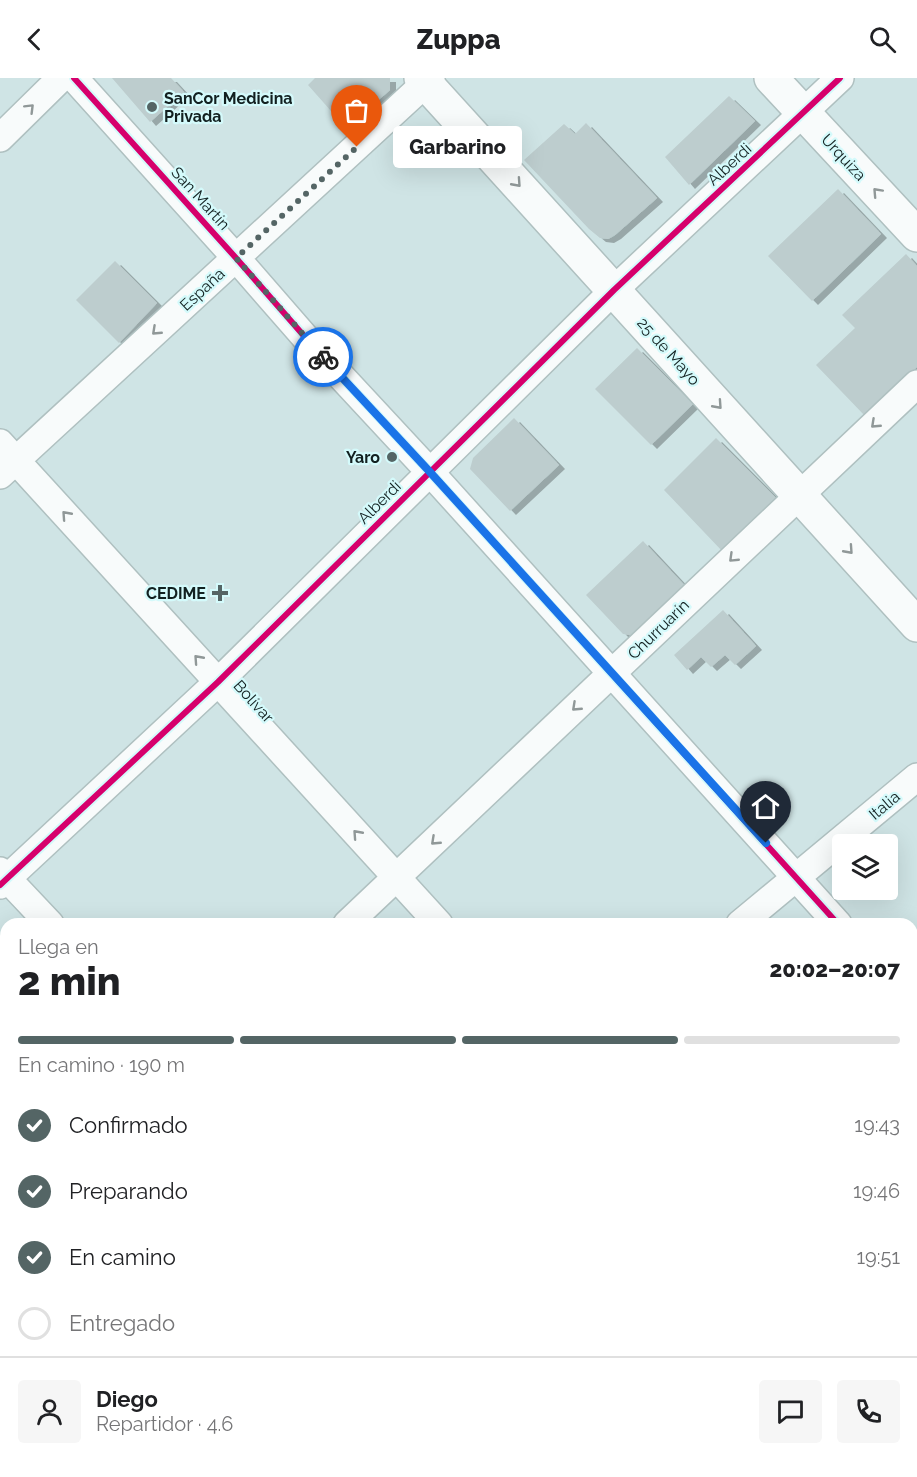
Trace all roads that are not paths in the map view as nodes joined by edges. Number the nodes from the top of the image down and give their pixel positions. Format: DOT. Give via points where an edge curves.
graph roads {
  1 [pos="61,78"];
  2 [pos="74,78"];
  3 [pos="771,78"];
  4 [pos="840,78"];
  5 [pos="426,80"];
  6 [pos="803,113"];
  7 [pos="0,138"];
  8 [pos="917,234"];
  9 [pos="236,258"];
  10 [pos="614,290"];
  11 [pos="917,384"];
  12 [pos="5,459"];
  13 [pos="429,471"];
  14 [pos="799,495"];
  15 [pos="917,625"];
  16 [pos="612,673"];
  17 [pos="218,681"];
  18 [pos="917,777"];
  19 [pos="396,877"];
  20 [pos="796,877"];
  21 [pos="2,878"];
  22 [pos="44,918"];
  23 [pos="353,918"];
  24 [pos="434,918"];
  25 [pos="747,918"];
  26 [pos="833,918"];
  7 -- 1 [label="street, one-way"];
  2 -- 9 [label="street, San Martín"];
  3 -- 6 [label="street, Urquiza"];
  4 -- 6 [label="street, Alberdi"];
  5 -- 9 [label="street, España"];
  5 -- 10 [label="street, 25 de Mayo, one-way"];
  8 -- 6 [label="street, Urquiza, one-way"];
  6 -- 10 [label="street, Alberdi"];
  9 -- 12 [label="street, España, one-way"];
  9 -- 13 [label="street, San Martín"];
  10 -- 13 [label="street, Alberdi"];
  10 -- 14 [label="street, 25 de Mayo, one-way"];
  11 -- 14 [label="street, Churruarín, one-way"];
  17 -- 12 [label="street, Bolívar, one-way"];
  13 -- 16 [label="street, San Martín"];
  13 -- 17 [label="street, Alberdi"];
  14 -- 15 [label="street, 25 de Mayo, one-way"];
  14 -- 16 [label="street, Churruarín, one-way"];
  16 -- 19 [label="street, Churruarín, one-way"];
  16 -- 20 [label="street, San Martín"];
  19 -- 17 [label="street, Bolívar, one-way"];
  17 -- 21 [label="street, Alberdi"];
  18 -- 20 [label="street, Italia"];
  19 -- 23 [label="street, Churruarín"];
  19 -- 24 [label="street, Bolívar"];
  20 -- 25 [label="street, Italia"];
  20 -- 26 [label="street, San Martín"];
  21 -- 22 [label="street"];
}
